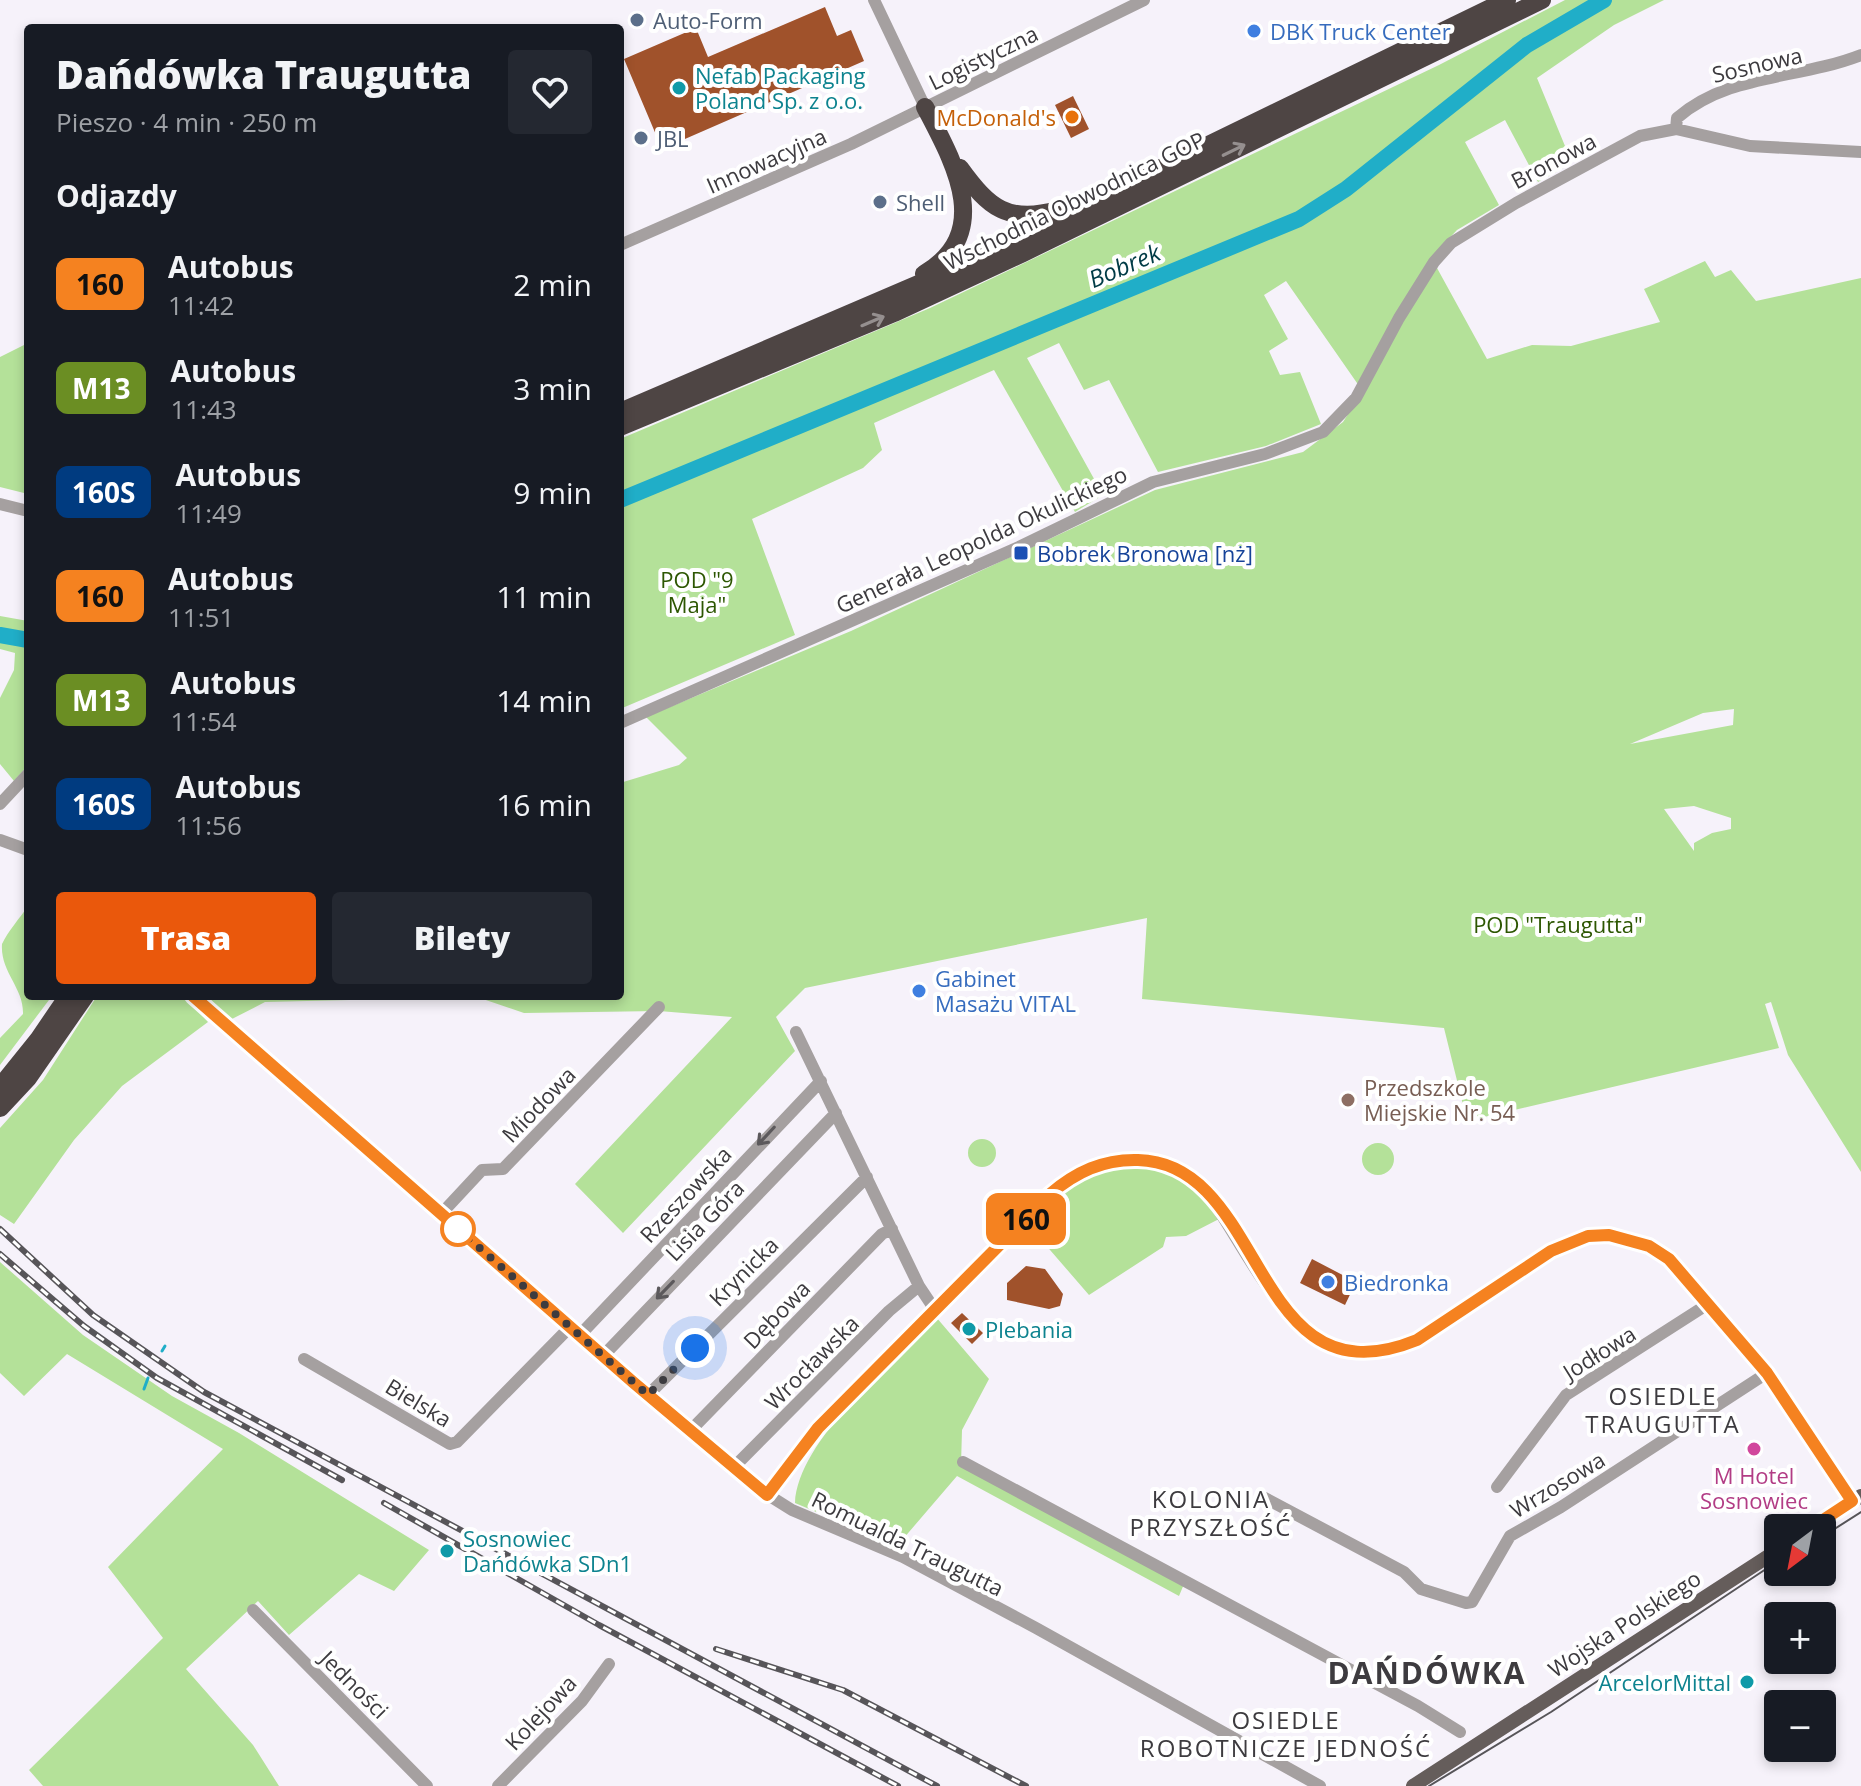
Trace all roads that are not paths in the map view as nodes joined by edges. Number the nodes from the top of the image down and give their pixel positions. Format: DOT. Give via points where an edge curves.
graph roads {
  1 [pos="874,0"];
  2 [pos="1144,0"];
  3 [pos="1507,0"];
  4 [pos="1542,0"];
  5 [pos="1861,55"];
  6 [pos="925,107"];
  7 [pos="1676,129"];
  8 [pos="947,150"];
  9 [pos="1861,152"];
  10 [pos="1110,194"];
  11 [pos="624,243"];
  12 [pos="867,307"];
  13 [pos="1356,398"];
  14 [pos="624,410"];
  15 [pos="624,425"];
  16 [pos="0,504"];
  17 [pos="24,510"];
  18 [pos="624,721"];
  19 [pos="24,778"];
  20 [pos="0,804"];
  21 [pos="0,840"];
  22 [pos="24,849"];
  23 [pos="65,1000"];
  24 [pos="82,1000"];
  25 [pos="198,1000"];
  26 [pos="659,1007"];
  27 [pos="796,1032"];
  28 [pos="821,1081"];
  29 [pos="0,1087"];
  30 [pos="0,1108"];
  31 [pos="836,1113"];
  32 [pos="867,1177"];
  33 [pos="441,1214"];
  34 [pos="892,1229"];
  35 [pos="919,1286"];
  36 [pos="1708,1304"];
  37 [pos="935,1310"];
  38 [pos="575,1332"];
  39 [pos="603,1356"];
  40 [pos="304,1359"];
  41 [pos="1767,1373"];
  42 [pos="648,1395"];
  43 [pos="690,1431"];
  44 [pos="963,1462"];
  45 [pos="732,1469"];
  46 [pos="1497,1487"];
  47 [pos="767,1495"];
  48 [pos="1263,1497"];
  49 [pos="1857,1498"];
  50 [pos="1832,1514"];
  51 [pos="1764,1559"];
  52 [pos="253,1610"];
  53 [pos="609,1664"];
  54 [pos="1460,1732"];
  55 [pos="427,1786"];
  56 [pos="498,1786"];
  57 [pos="1320,1786"];
  58 [pos="1413,1786"];
  1 -- 6 [label="street"];
  2 -- 6 [label="street, Logistyczna"];
  3 -- 10 [label="highway, Wschodnia Obwodnica GOP"];
  15 -- 4 [label="highway, Wschodnia Obwodnica GOP, one-way" via="894,313"];
  5 -- 7 [label="street, Sosnowa" via="1710,93 1677,118"];
  6 -- 8 [label="highway"];
  6 -- 11 [label="street, Innowacyjna"];
  7 -- 9 [label="street, Bronowa" via="1750,146"];
  7 -- 13 [label="street, Bronowa" via="1640,136 1451,243 1406,307"];
  8 -- 10 [label="highway" via="976,190 1008,213 1031,217"];
  8 -- 12 [label="highway" via="964,204 955,244 937,266"];
  10 -- 12 [label="highway, Wschodnia Obwodnica GOP"];
  12 -- 14 [label="highway, Wschodnia Obwodnica GOP"];
  13 -- 18 [label="street, Generała Leopolda Okulickiego" via="1323,432 1296,444 1153,482 1019,547"];
  16 -- 17 [label="street"];
  19 -- 20 [label="street"];
  21 -- 22 [label="street"];
  23 -- 29 [label="highway"];
  24 -- 30 [label="highway"];
  25 -- 33 [label="street, Romualda Traugutta"];
  26 -- 33 [label="street, Miodowa" via="503,1169 482,1170"];
  27 -- 28 [label="street"];
  28 -- 31 [label="street"];
  28 -- 38 [label="street, Rzeszowska, one-way"];
  31 -- 32 [label="street"];
  31 -- 39 [label="street, Lisia Góra, one-way"];
  32 -- 34 [label="street"];
  32 -- 42 [label="street, Krynicka"];
  33 -- 38 [label="street, Romualda Traugutta"];
  34 -- 35 [label="street"];
  34 -- 43 [label="street, Dębowa"];
  35 -- 37 [label="street"];
  35 -- 45 [label="street, Wrocławska"];
  36 -- 37 [label="street" via="1669,1259 1649,1246 1629,1238 1588,1236 1551,1251 1417,1340 1375,1352 1345,1351 1315,1338 1288,1312 1200,1186 1172,1167 1129,1159 1069,1178"];
  36 -- 41 [label="street"];
  36 -- 46 [label="street, Jodłowa" via="1566,1395"];
  37 -- 47 [label="street" via="805,1442"];
  38 -- 39 [label="street, Romualda Traugutta"];
  38 -- 40 [label="street, Bielska" via="450,1444"];
  39 -- 42 [label="street, Romualda Traugutta"];
  41 -- 48 [label="street, Wrzosowa" via="1510,1536 1472,1602 1458,1603 1421,1589 1404,1572"];
  41 -- 49 [label="street"];
  42 -- 43 [label="street, Romualda Traugutta"];
  43 -- 45 [label="street, Romualda Traugutta"];
  44 -- 54 [label="street"];
  45 -- 47 [label="street, Romualda Traugutta"];
  47 -- 57 [label="street, Romualda Traugutta" via="903,1557"];
  49 -- 50 [label="main road"];
  51 -- 58 [label="main road, Wojska Polskiego"];
  52 -- 55 [label="street, Jedności"];
  53 -- 56 [label="street, Kolejowa" via="582,1701"];
}
